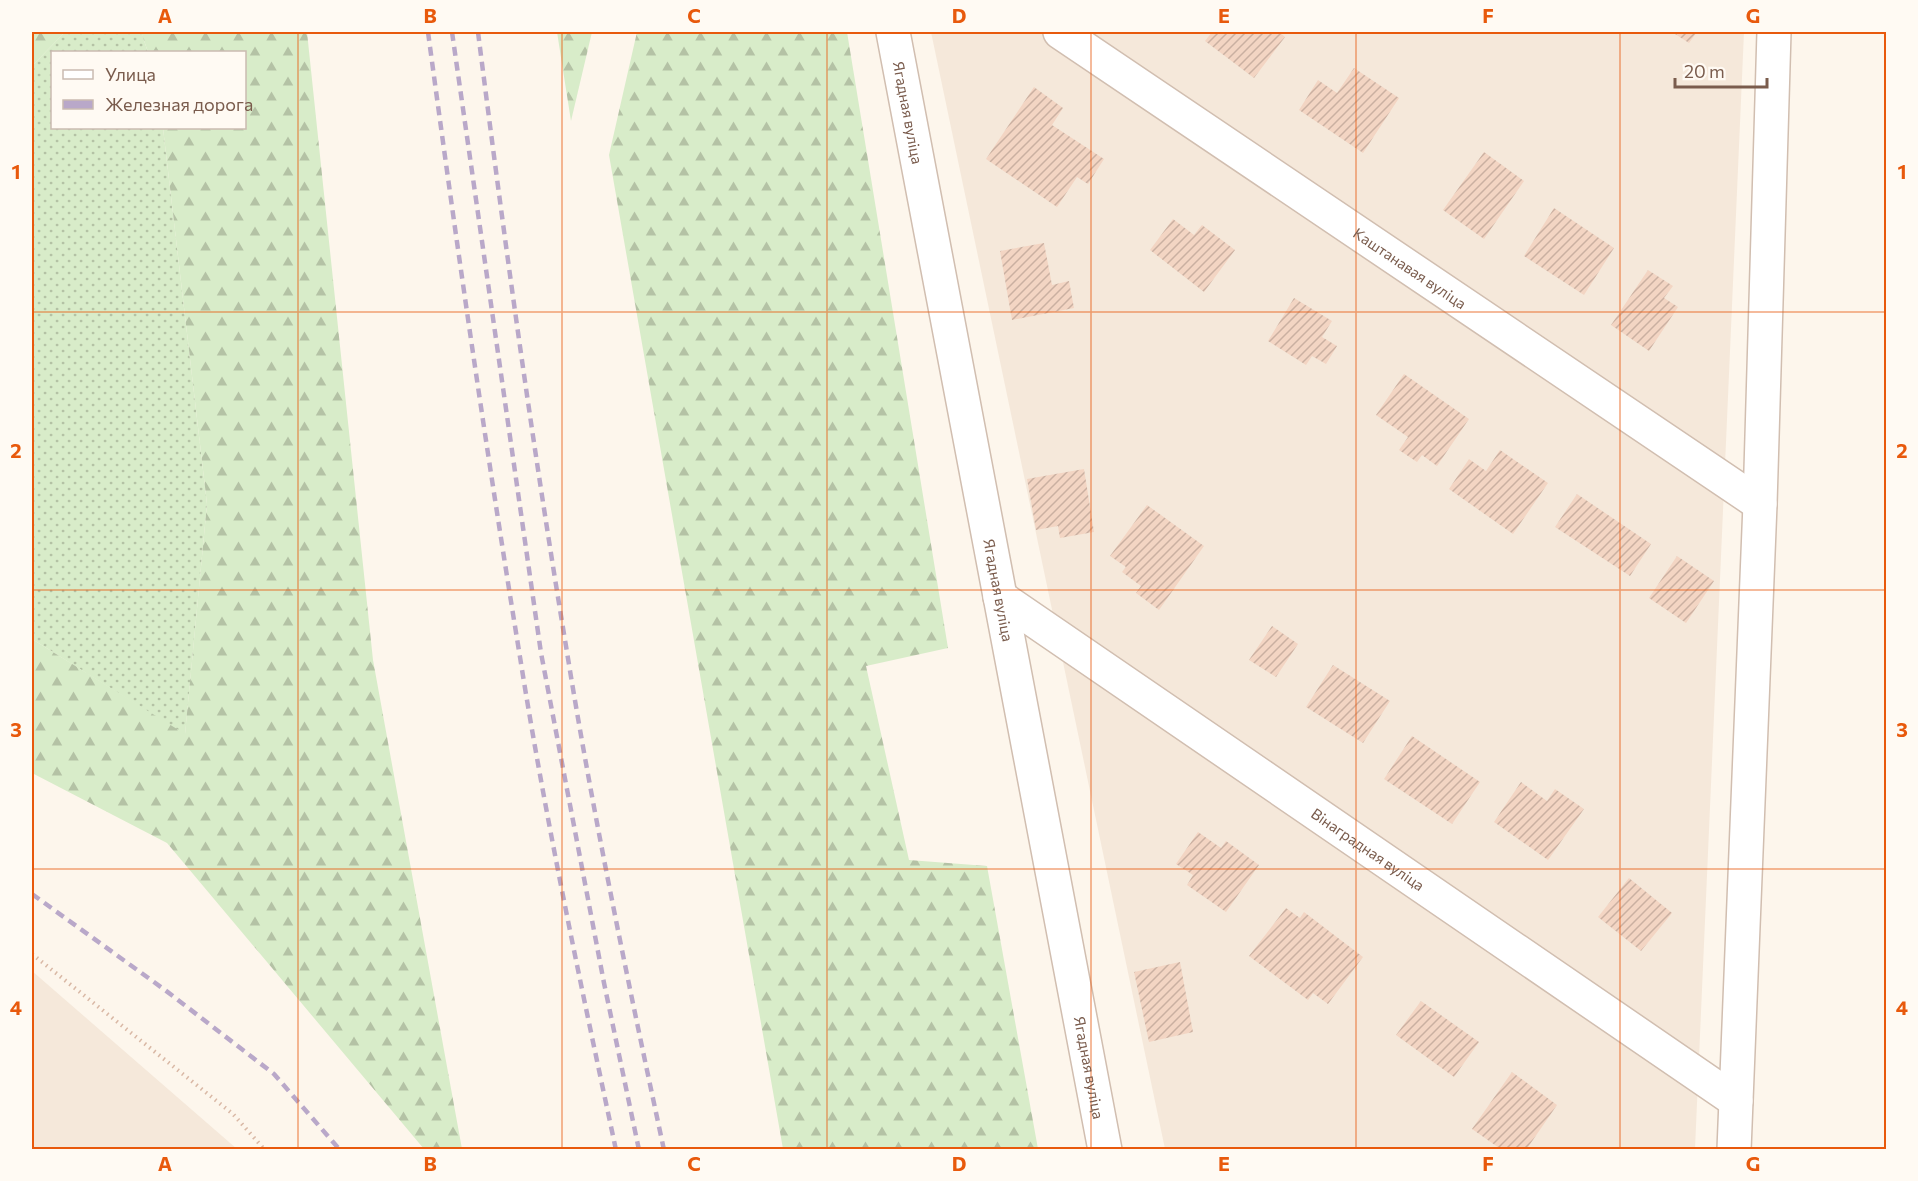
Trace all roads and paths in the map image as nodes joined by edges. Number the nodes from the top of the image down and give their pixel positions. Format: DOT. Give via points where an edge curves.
graph roads {
  1 [pos="893,32"];
  2 [pos="1060,32"];
  3 [pos="1774,32"];
  4 [pos="1760,504"];
  5 [pos="1000,597"];
  6 [pos="32,954"];
  7 [pos="1736,1101"];
  8 [pos="265,1149"];
  9 [pos="1105,1149"];
  10 [pos="1734,1149"];
  1 -- 5 [label="street, Ягадная вуліца"];
  2 -- 4 [label="street, Каштанавая вуліца"];
  3 -- 4 [label="street"];
  4 -- 7 [label="street"];
  5 -- 7 [label="street, Вінаградная вуліца"];
  5 -- 9 [label="street, Ягадная вуліца"];
  6 -- 8 [label="path" via="233,1114"];
  7 -- 10 [label="street"];
}
